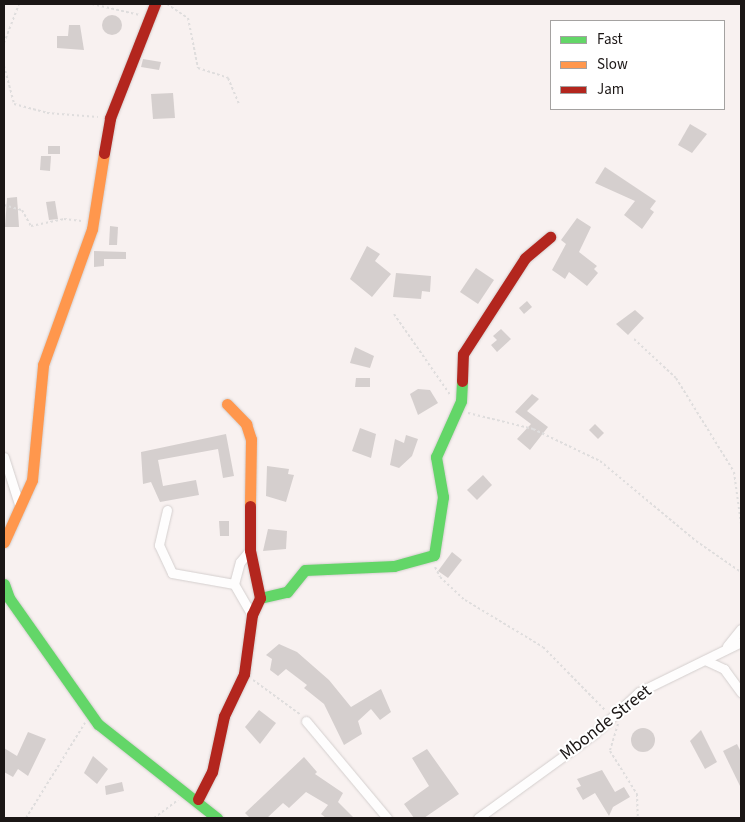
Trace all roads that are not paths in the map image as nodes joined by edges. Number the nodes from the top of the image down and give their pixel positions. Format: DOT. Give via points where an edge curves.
graph roads {
  1 [pos="155,4"];
  2 [pos="550,237"];
  3 [pos="227,404"];
  4 [pos="4,456"];
  5 [pos="20,507"];
  6 [pos="167,510"];
  7 [pos="4,542"];
  8 [pos="250,550"];
  9 [pos="4,584"];
  10 [pos="234,584"];
  11 [pos="260,598"];
  12 [pos="6,600"];
  13 [pos="252,615"];
  14 [pos="741,629"];
  15 [pos="741,642"];
  16 [pos="725,649"];
  17 [pos="707,660"];
  18 [pos="741,692"];
  19 [pos="306,721"];
  20 [pos="194,796"];
  21 [pos="217,818"];
  22 [pos="387,818"];
  23 [pos="478,818"];
  1 -- 5 [label="street" via="110,118 95,213 82,259 52,333 43,365 32,480"];
  2 -- 11 [label="street" via="525,258 463,354 459,408 442,435 436,457 443,496 434,555 394,566 305,570 287,592"];
  3 -- 8 [label="street" via="246,424 254,458"];
  4 -- 5 [label="street"];
  5 -- 7 [label="street"];
  6 -- 10 [label="street" via="159,545 172,574"];
  8 -- 10 [label="street" via="240,562"];
  8 -- 11 [label="street"];
  9 -- 12 [label="street"];
  10 -- 13 [label="street"];
  11 -- 13 [label="street"];
  12 -- 20 [label="street" via="91,716"];
  13 -- 20 [label="street" via="244,674 224,716 215,763"];
  14 -- 16 [label="street"];
  15 -- 16 [label="street, Mbonde Street"];
  16 -- 17 [label="street, Mbonde Street"];
  17 -- 18 [label="street" via="724,669"];
  17 -- 23 [label="street, Mbonde Street" via="667,677 622,707"];
  19 -- 22 [label="street"];
  20 -- 21 [label="street"];
}
